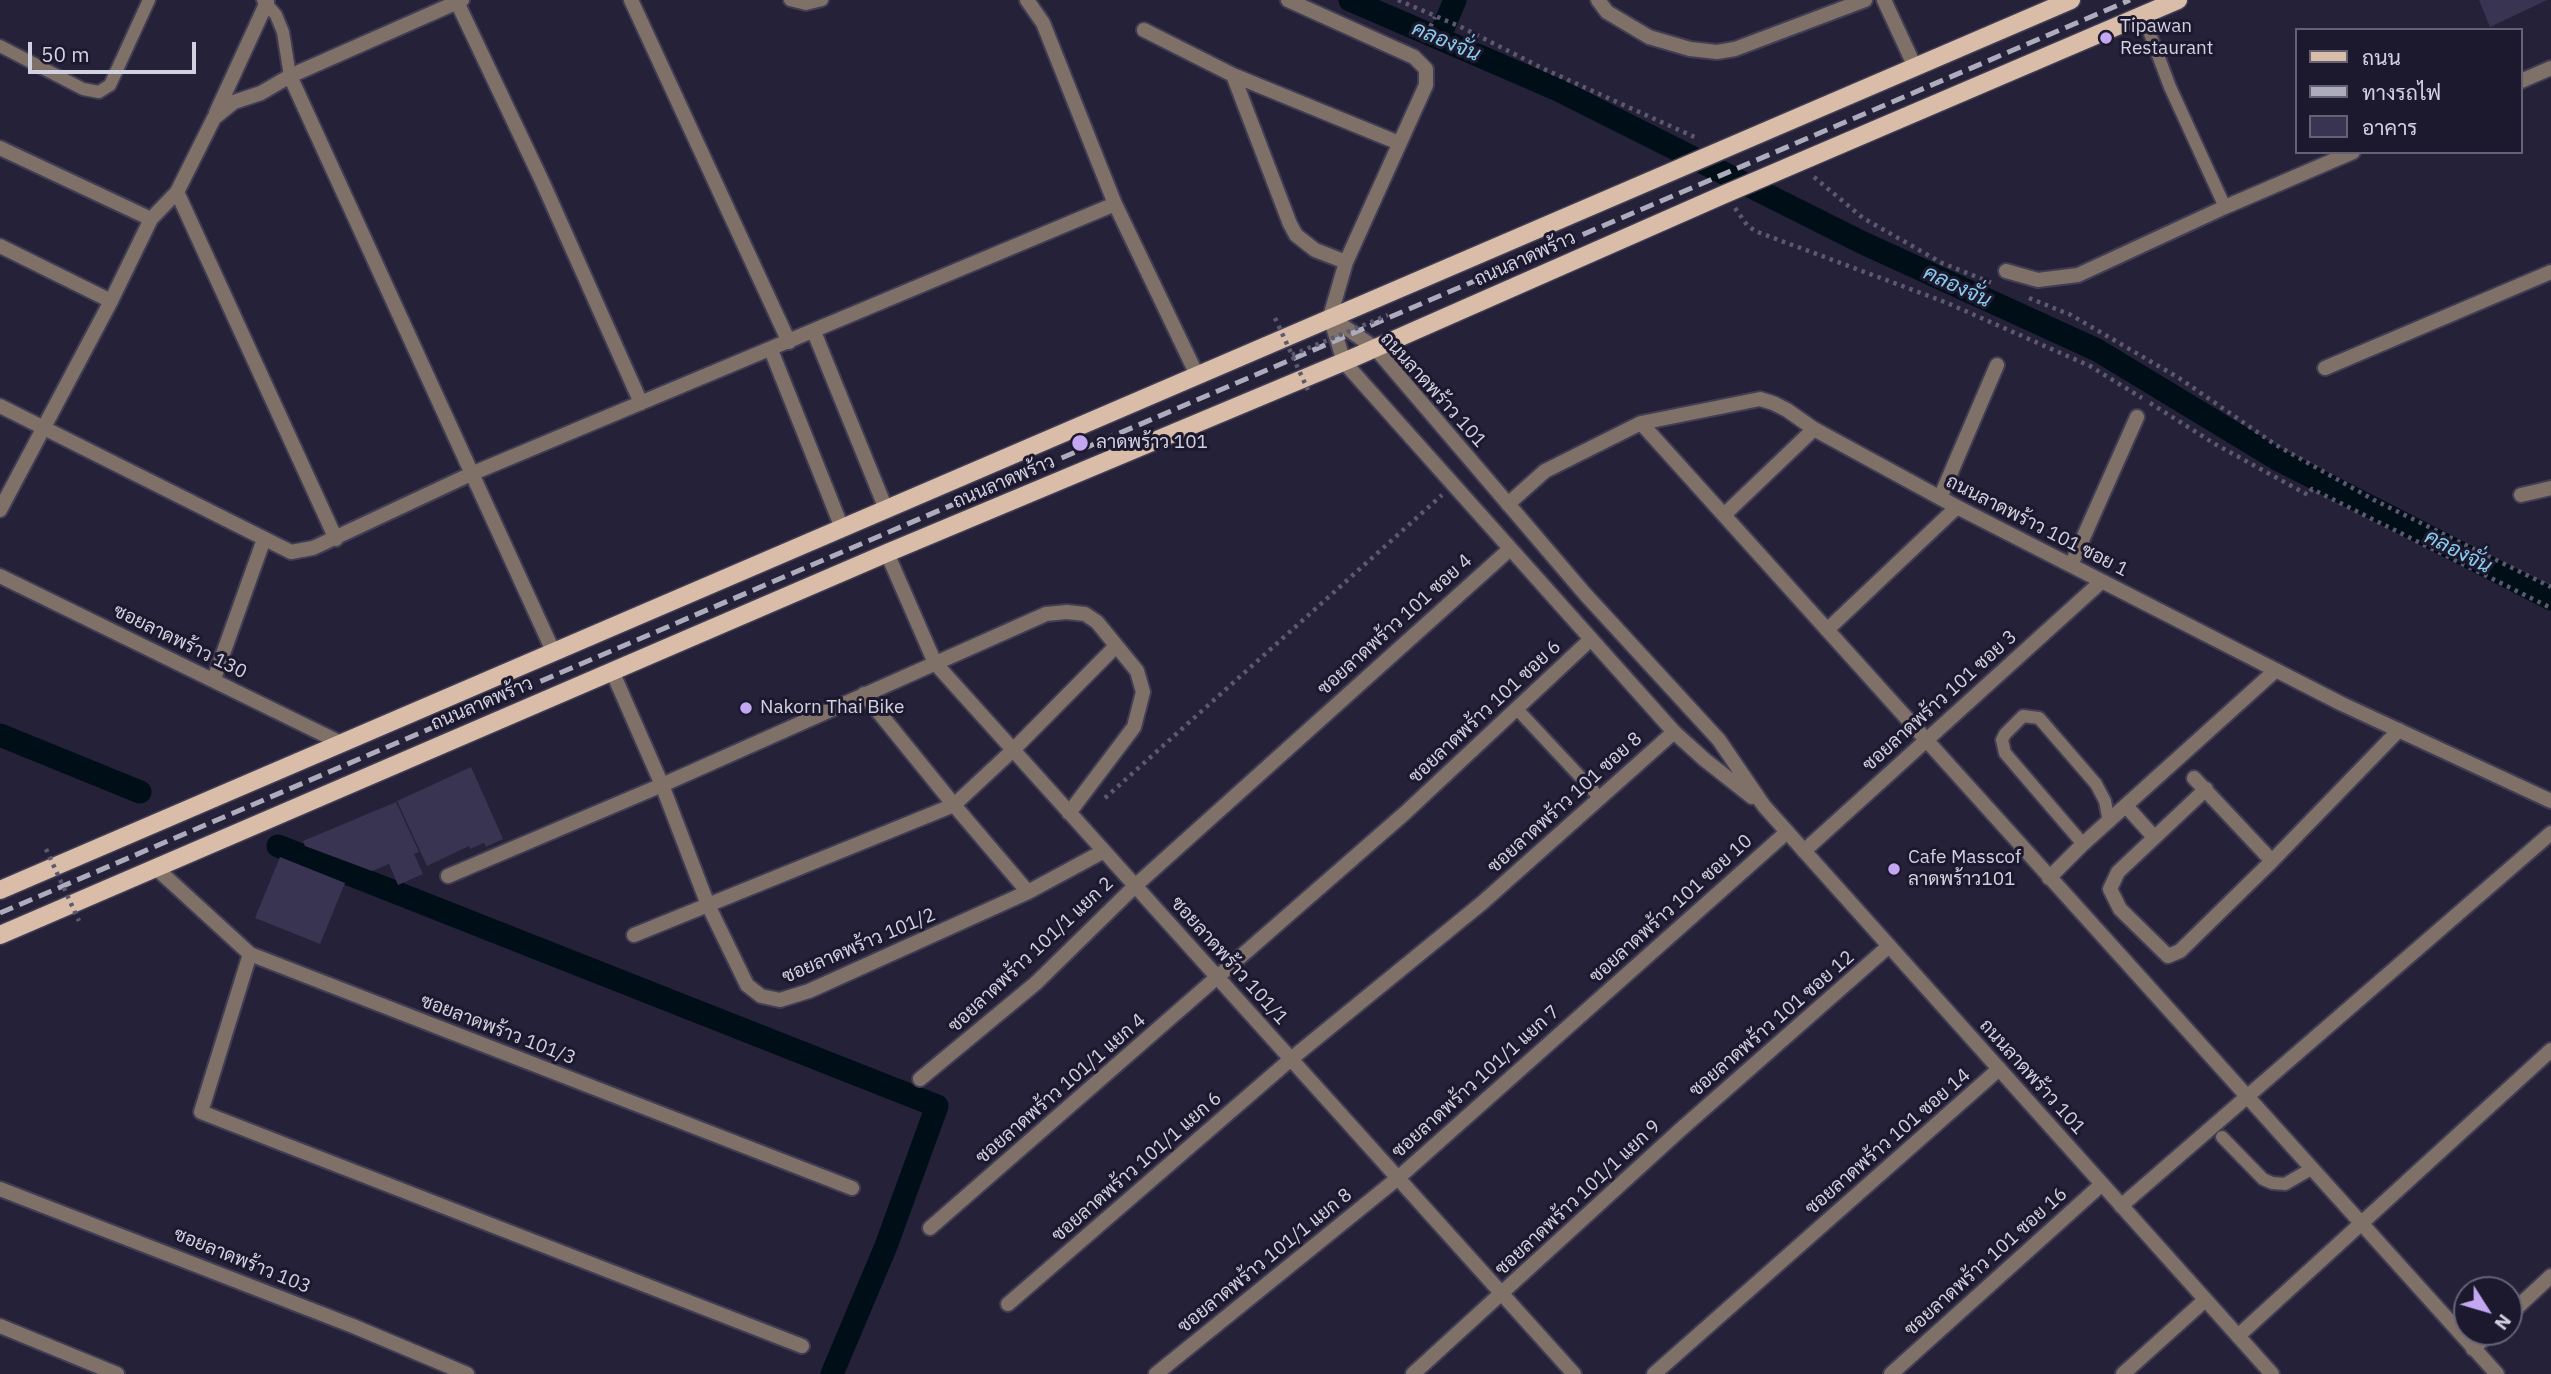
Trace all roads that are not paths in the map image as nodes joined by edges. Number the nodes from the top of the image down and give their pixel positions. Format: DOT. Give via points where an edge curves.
graph roads {
  1 [pos="149,0"];
  2 [pos="631,0"];
  3 [pos="790,0"];
  4 [pos="822,0"];
  5 [pos="1027,0"];
  6 [pos="1288,0"];
  7 [pos="1598,0"];
  8 [pos="1865,0"];
  9 [pos="1884,0"];
  10 [pos="2071,0"];
  11 [pos="2178,0"];
  12 [pos="265,1"];
  13 [pos="458,1"];
  14 [pos="2143,15"];
  15 [pos="1144,30"];
  16 [pos="0,46"];
  17 [pos="1914,67"];
  18 [pos="2551,68"];
  19 [pos="1233,75"];
  20 [pos="290,76"];
  21 [pos="2523,79"];
  22 [pos="214,118"];
  23 [pos="1399,143"];
  24 [pos="0,148"];
  25 [pos="2348,154"];
  26 [pos="177,192"];
  27 [pos="1115,204"];
  28 [pos="2225,207"];
  29 [pos="151,219"];
  30 [pos="0,246"];
  31 [pos="1346,262"];
  32 [pos="2006,271"];
  33 [pos="2551,272"];
  34 [pos="111,301"];
  35 [pos="1330,317"];
  36 [pos="814,332"];
  37 [pos="789,342"];
  38 [pos="1375,348"];
  39 [pos="771,349"];
  40 [pos="1344,362"];
  41 [pos="1997,366"];
  42 [pos="2325,368"];
  43 [pos="1197,375"];
  44 [pos="640,403"];
  45 [pos="0,406"];
  46 [pos="2137,417"];
  47 [pos="1641,423"];
  48 [pos="42,427"];
  49 [pos="1814,429"];
  50 [pos="471,474"];
  51 [pos="2551,488"];
  52 [pos="2521,495"];
  53 [pos="1940,498"];
  54 [pos="1507,504"];
  55 [pos="1957,507"];
  56 [pos="886,509"];
  57 [pos="0,510"];
  58 [pos="1725,514"];
  59 [pos="842,528"];
  60 [pos="264,539"];
  61 [pos="337,539"];
  62 [pos="1510,549"];
  63 [pos="887,553"];
  64 [pos="2071,565"];
  65 [pos="0,576"];
  66 [pos="2102,581"];
  67 [pos="1828,630"];
  68 [pos="1591,639"];
  69 [pos="1116,646"];
  70 [pos="554,653"];
  71 [pos="935,663"];
  72 [pos="2276,670"];
  73 [pos="612,671"];
  74 [pos="214,679"];
  75 [pos="864,694"];
  76 [pos="1517,709"];
  77 [pos="2399,730"];
  78 [pos="1674,733"];
  79 [pos="1925,740"];
  80 [pos="343,744"];
  81 [pos="1013,750"];
  82 [pos="2194,778"];
  83 [pos="662,785"];
  84 [pos="2206,789"];
  85 [pos="1600,798"];
  86 [pos="2551,801"];
  87 [pos="954,805"];
  88 [pos="1764,806"];
  89 [pos="2126,806"];
  90 [pos="1074,817"];
  91 [pos="2109,822"];
  92 [pos="1787,832"];
  93 [pos="2551,834"];
  94 [pos="2154,837"];
  95 [pos="2083,844"];
  96 [pos="1104,851"];
  97 [pos="1804,851"];
  98 [pos="2272,861"];
  99 [pos="156,868"];
  100 [pos="448,876"];
  101 [pos="2049,878"];
  102 [pos="1135,886"];
  103 [pos="0,890"];
  104 [pos="1028,892"];
  105 [pos="708,905"];
  106 [pos="0,935"];
  107 [pos="634,935"];
  108 [pos="1889,946"];
  109 [pos="250,954"];
  110 [pos="1218,978"];
  111 [pos="1580,1016"];
  112 [pos="2551,1050"];
  113 [pos="1291,1059"];
  114 [pos="1999,1069"];
  115 [pos="920,1079"];
  116 [pos="2247,1096"];
  117 [pos="1680,1130"];
  118 [pos="2221,1137"];
  119 [pos="2311,1170"];
  120 [pos="1398,1178"];
  121 [pos="2102,1184"];
  122 [pos="852,1188"];
  123 [pos="0,1189"];
  124 [pos="2122,1206"];
  125 [pos="2360,1225"];
  126 [pos="930,1228"];
  127 [pos="2551,1276"];
  128 [pos="1502,1294"];
  129 [pos="2205,1300"];
  130 [pos="2523,1302"];
  131 [pos="1009,1304"];
  132 [pos="0,1326"];
  133 [pos="2238,1336"];
  134 [pos="802,1346"];
  135 [pos="2476,1346"];
  136 [pos="2473,1349"];
  137 [pos="1893,1372"];
  138 [pos="117,1374"];
  139 [pos="467,1374"];
  140 [pos="1156,1374"];
  141 [pos="1413,1374"];
  142 [pos="1574,1374"];
  143 [pos="1654,1374"];
  144 [pos="2123,1374"];
  145 [pos="2272,1374"];
  146 [pos="2497,1374"];
  1 -- 16 [label="lane" via="110,85 100,92 83,89"];
  2 -- 37 [label="street"];
  3 -- 4 [label="lane" via="806,4"];
  5 -- 27 [label="street" via="1043,23"];
  6 -- 23 [label="street" via="1414,57 1426,69 1426,85"];
  7 -- 8 [label="street" via="1607,12 1649,37 1717,52"];
  9 -- 17 [label="street"];
  10 -- 17 [label="main road, ถนนลาดพร้าว"];
  11 -- 14 [label="main road, ถนนลาดพร้าว"];
  12 -- 20 [label="lane" via="284,32"];
  12 -- 22 [label="street"];
  13 -- 20 [label="street"];
  13 -- 44 [label="street"];
  14 -- 28 [label="lane"];
  14 -- 38 [label="main road, ถนนลาดพร้าว"];
  15 -- 19 [label="street"];
  17 -- 35 [label="main road, ถนนลาดพร้าว"];
  18 -- 21 [label="street"];
  19 -- 23 [label="street"];
  19 -- 31 [label="street" via="1296,235 1315,250"];
  20 -- 22 [label="street" via="234,102"];
  20 -- 50 [label="street"];
  22 -- 26 [label="street"];
  23 -- 31 [label="street"];
  24 -- 29 [label="street"];
  25 -- 28 [label="street"];
  26 -- 29 [label="street"];
  26 -- 61 [label="street"];
  27 -- 36 [label="street"];
  27 -- 43 [label="street"];
  28 -- 32 [label="street" via="2078,275 2038,280"];
  29 -- 34 [label="street"];
  30 -- 34 [label="street"];
  31 -- 35 [label="street"];
  33 -- 42 [label="street"];
  34 -- 48 [label="street"];
  35 -- 38 [label="street, ถนนลาดพร้าว 101"];
  35 -- 40 [label="street, ถนนลาดพร้าว 101"];
  35 -- 43 [label="main road, ถนนลาดพร้าว"];
  36 -- 37 [label="street"];
  36 -- 56 [label="street"];
  37 -- 39 [label="street"];
  38 -- 40 [label="main road, ถนนลาดพร้าว"];
  38 -- 54 [label="street, ถนนลาดพร้าว 101"];
  39 -- 44 [label="street"];
  39 -- 59 [label="street"];
  40 -- 62 [label="street, ถนนลาดพร้าว 101"];
  40 -- 63 [label="main road, ถนนลาดพร้าว"];
  41 -- 53 [label="street"];
  43 -- 56 [label="main road, ถนนลาดพร้าว"];
  44 -- 50 [label="street"];
  45 -- 48 [label="street"];
  46 -- 64 [label="street"];
  47 -- 49 [label="street, ถนนลาดพร้าว 101 ซอย 1" via="1760,399"];
  47 -- 54 [label="street, ถนนลาดพร้าว 101 ซอย 1" via="1545,471"];
  47 -- 58 [label="street"];
  48 -- 57 [label="street"];
  48 -- 60 [label="street"];
  49 -- 53 [label="street, ถนนลาดพร้าว 101 ซอย 1"];
  49 -- 58 [label="street"];
  50 -- 61 [label="street"];
  50 -- 70 [label="street"];
  51 -- 52 [label="street"];
  53 -- 55 [label="street, ถนนลาดพร้าว 101 ซอย 1"];
  54 -- 88 [label="street, ถนนลาดพร้าว 101" via="1719,740"];
  55 -- 64 [label="street, ถนนลาดพร้าว 101 ซอย 1"];
  55 -- 67 [label="street"];
  56 -- 59 [label="main road, ถนนลาดพร้าว"];
  58 -- 67 [label="street"];
  59 -- 70 [label="main road, ถนนลาดพร้าว"];
  60 -- 61 [label="street" via="291,552"];
  60 -- 74 [label="street"];
  62 -- 68 [label="street, ถนนลาดพร้าว 101"];
  62 -- 102 [label="street, ซอยลาดพร้าว 101 ซอย 4"];
  63 -- 71 [label="street, ซอยลาดพร้าว 101/1"];
  63 -- 73 [label="main road, ถนนลาดพร้าว"];
  64 -- 66 [label="street, ถนนลาดพร้าว 101 ซอย 1"];
  65 -- 74 [label="street, ซอยลาดพร้าว 130"];
  66 -- 72 [label="street, ถนนลาดพร้าว 101 ซอย 1"];
  66 -- 79 [label="street, ซอยลาดพร้าว 101 ซอย 3"];
  67 -- 79 [label="street"];
  68 -- 76 [label="street, ซอยลาดพร้าว 101 ซอย 6"];
  68 -- 78 [label="street, ถนนลาดพร้าว 101"];
  69 -- 71 [label="street" via="1097,622 1085,614 1067,612 1046,614"];
  69 -- 81 [label="street"];
  69 -- 90 [label="street" via="1137,671 1143,691 1140,710 1135,727"];
  70 -- 80 [label="main road, ถนนลาดพร้าว"];
  71 -- 75 [label="street"];
  71 -- 81 [label="street, ซอยลาดพร้าว 101/1"];
  72 -- 77 [label="street, ถนนลาดพร้าว 101 ซอย 1"];
  72 -- 89 [label="street"];
  73 -- 83 [label="street, ซอยลาดพร้าว 101/2"];
  73 -- 99 [label="main road, ถนนลาดพร้าว"];
  74 -- 80 [label="street, ซอยลาดพร้าว 130"];
  75 -- 83 [label="street"];
  75 -- 87 [label="street"];
  76 -- 85 [label="lane"];
  76 -- 110 [label="street, ซอยลาดพร้าว 101 ซอย 6"];
  77 -- 86 [label="street, ถนนลาดพร้าว 101 ซอย 1"];
  77 -- 98 [label="street"];
  78 -- 85 [label="street, ซอยลาดพร้าว 101 ซอย 8"];
  78 -- 88 [label="street, ถนนลาดพร้าว 101"];
  79 -- 97 [label="street, ซอยลาดพร้าว 101 ซอย 3"];
  79 -- 101 [label="street"];
  80 -- 103 [label="main road, ถนนลาดพร้าว"];
  81 -- 87 [label="street"];
  81 -- 90 [label="street, ซอยลาดพร้าว 101/1"];
  82 -- 84 [label="street"];
  83 -- 100 [label="street"];
  83 -- 105 [label="street, ซอยลาดพร้าว 101/2"];
  84 -- 94 [label="street"];
  84 -- 98 [label="street"];
  85 -- 113 [label="street, ซอยลาดพร้าว 101 ซอย 8" via="1482,903"];
  87 -- 104 [label="street"];
  87 -- 105 [label="street"];
  88 -- 92 [label="street, ถนนลาดพร้าว 101"];
  89 -- 91 [label="street"];
  89 -- 94 [label="street"];
  90 -- 96 [label="street, ซอยลาดพร้าว 101/1"];
  91 -- 95 [label="street"];
  91 -- 95 [label="lane" via="2096,784 2044,723 2024,716 2005,734 2005,753"];
  92 -- 97 [label="street, ถนนลาดพร้าว 101"];
  92 -- 111 [label="street, ซอยลาดพร้าว 101 ซอย 10"];
  93 -- 116 [label="street"];
  94 -- 98 [label="street" via="2118,872 2110,889 2120,909 2168,956 2180,951"];
  95 -- 101 [label="street"];
  96 -- 102 [label="street, ซอยลาดพร้าว 101/1"];
  96 -- 104 [label="street, ซอยลาดพร้าว 101/2"];
  97 -- 108 [label="street, ถนนลาดพร้าว 101"];
  99 -- 106 [label="main road, ถนนลาดพร้าว"];
  99 -- 109 [label="street, ซอยลาดพร้าว 101/3"];
  101 -- 116 [label="street"];
  102 -- 110 [label="street, ซอยลาดพร้าว 101/1"];
  102 -- 115 [label="street, ซอยลาดพร้าว 101/1 แยก 2" via="1036,982"];
  104 -- 105 [label="street, ซอยลาดพร้าว 101/2" via="780,1000 761,996 747,985"];
  105 -- 107 [label="street"];
  108 -- 114 [label="street, ถนนลาดพร้าว 101"];
  108 -- 117 [label="street, ซอยลาดพร้าว 101 ซอย 12"];
  109 -- 122 [label="street, ซอยลาดพร้าว 101/3"];
  109 -- 134 [label="street" via="201,1112"];
  110 -- 113 [label="street, ซอยลาดพร้าว 101/1"];
  110 -- 126 [label="street, ซอยลาดพร้าว 101/1 แยก 4"];
  111 -- 120 [label="street, ซอยลาดพร้าว 101/1 แยก 7"];
  112 -- 125 [label="street"];
  113 -- 120 [label="street, ซอยลาดพร้าว 101/1"];
  113 -- 131 [label="street, ซอยลาดพร้าว 101/1 แยก 6"];
  114 -- 121 [label="street, ถนนลาดพร้าว 101"];
  114 -- 143 [label="street, ซอยลาดพร้าว 101 ซอย 14"];
  116 -- 119 [label="street"];
  116 -- 124 [label="street"];
  117 -- 128 [label="street, ซอยลาดพร้าว 101/1 แยก 9"];
  118 -- 119 [label="lane" via="2272,1183 2285,1184"];
  119 -- 125 [label="street"];
  120 -- 128 [label="street, ซอยลาดพร้าว 101/1"];
  120 -- 140 [label="street, ซอยลาดพร้าว 101/1 แยก 8"];
  121 -- 124 [label="street, ถนนลาดพร้าว 101"];
  121 -- 137 [label="street, ซอยลาดพร้าว 101 ซอย 16"];
  123 -- 139 [label="street, ซอยลาดพร้าว 103"];
  124 -- 129 [label="street, ถนนลาดพร้าว 101"];
  125 -- 133 [label="street"];
  125 -- 136 [label="street"];
  127 -- 130 [label="street"];
  128 -- 141 [label="street, ซอยลาดพร้าว 101/1 แยก 9"];
  128 -- 142 [label="street, ซอยลาดพร้าว 101/1"];
  129 -- 133 [label="street, ถนนลาดพร้าว 101"];
  129 -- 144 [label="street"];
  132 -- 138 [label="street"];
  133 -- 145 [label="street, ถนนลาดพร้าว 101"];
  135 -- 136 [label="street"];
  136 -- 146 [label="street"];
}
